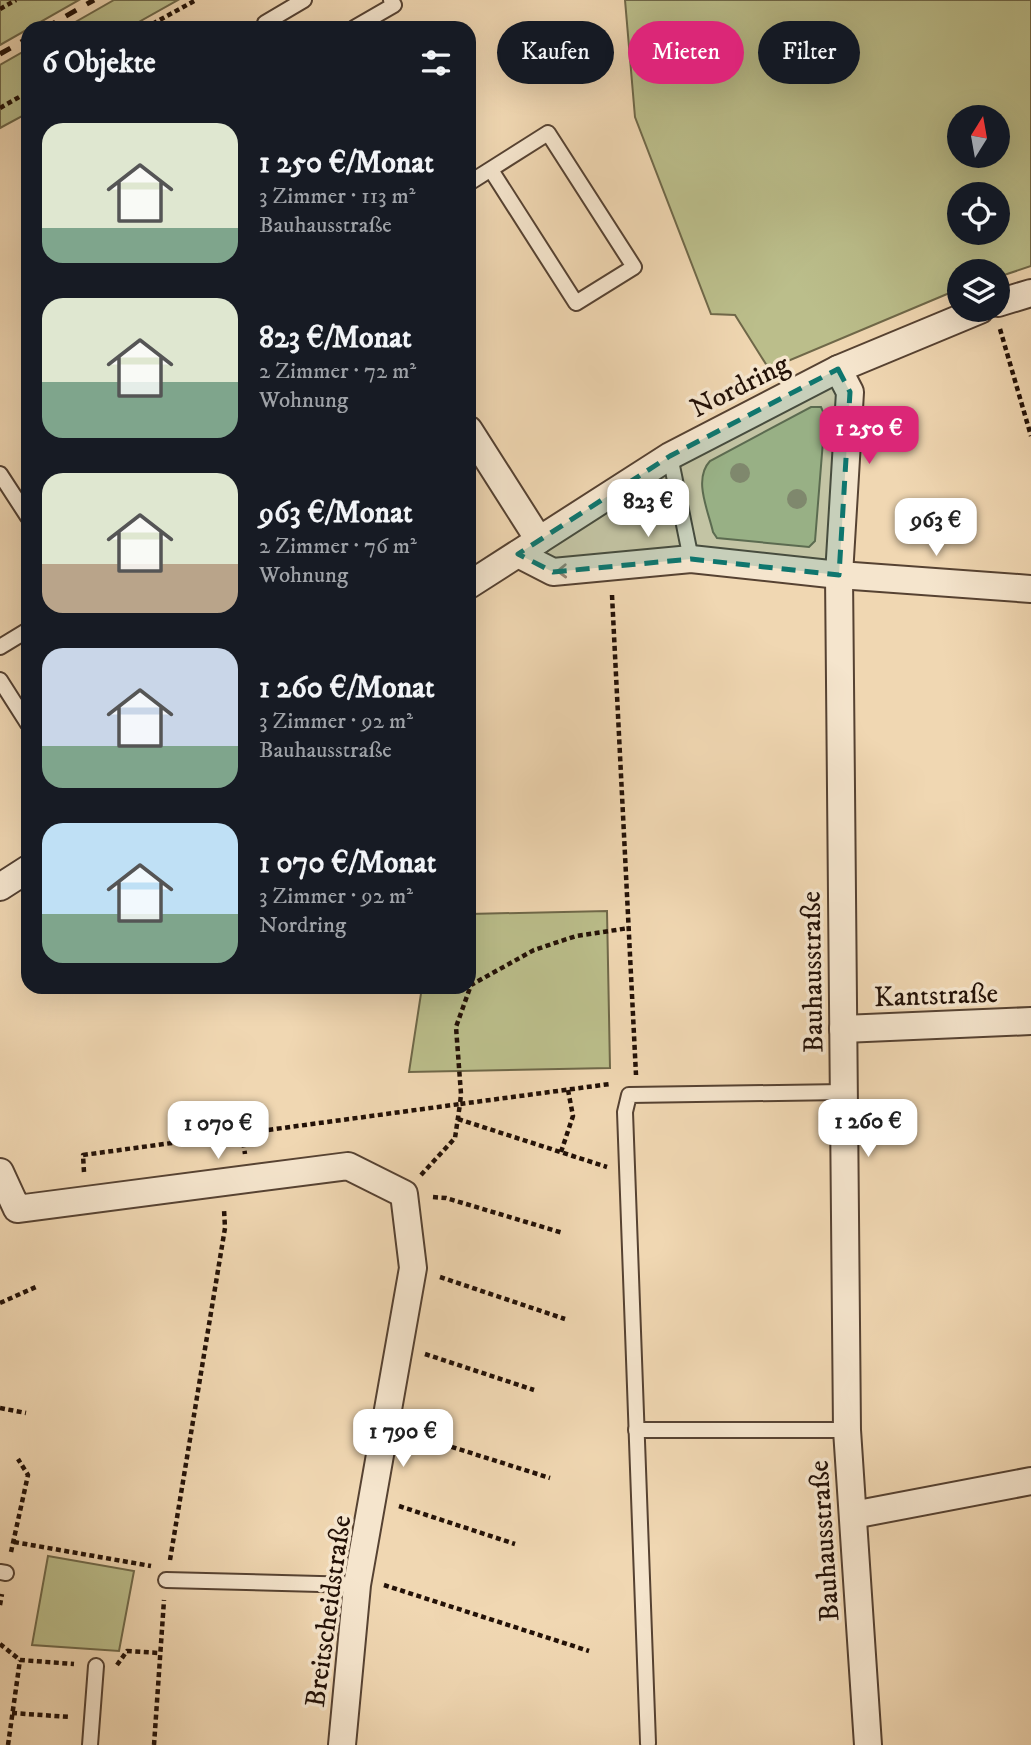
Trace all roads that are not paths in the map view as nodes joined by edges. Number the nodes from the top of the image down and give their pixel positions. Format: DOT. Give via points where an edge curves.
graph roads {
  1 [pos="304,0"];
  2 [pos="391,0"];
  3 [pos="268,21"];
  4 [pos="366,21"];
  5 [pos="491,170"];
  6 [pos="476,179"];
  7 [pos="1031,293"];
  8 [pos="1010,303"];
  9 [pos="965,322"];
  10 [pos="838,369"];
  11 [pos="476,444"];
  12 [pos="670,456"];
  13 [pos="0,474"];
  14 [pos="21,506"];
  15 [pos="529,547"];
  16 [pos="691,559"];
  17 [pos="839,575"];
  18 [pos="476,581"];
  19 [pos="1031,589"];
  20 [pos="21,634"];
  21 [pos="0,647"];
  22 [pos="0,680"];
  23 [pos="21,713"];
  24 [pos="21,874"];
  25 [pos="0,887"];
  26 [pos="1031,1021"];
  27 [pos="844,1029"];
  28 [pos="844,1092"];
  29 [pos="0,1172"];
  30 [pos="636,1430"];
  31 [pos="847,1430"];
  32 [pos="1031,1481"];
  33 [pos="853,1515"];
  34 [pos="167,1575"];
  35 [pos="358,1581"];
  36 [pos="96,1666"];
  37 [pos="648,1743"];
  38 [pos="90,1745"];
  39 [pos="342,1745"];
  40 [pos="868,1745"];
  1 -- 3 [label="lane"];
  2 -- 4 [label="lane" via="394,5"];
  5 -- 5 [label="lane" via="548,133 634,267 576,303"];
  5 -- 6 [label="lane"];
  7 -- 8 [label="street, Nordring"];
  9 -- 10 [label="street, Nordring"];
  10 -- 12 [label="street, Nordring"];
  10 -- 17 [label="street, Bauhausstraße" via="850,392"];
  11 -- 15 [label="street"];
  12 -- 15 [label="street, Nordring"];
  12 -- 16 [label="lane"];
  13 -- 14 [label="lane"];
  16 -- 15 [label="street, one-way" via="553,572"];
  15 -- 18 [label="street, Nordring"];
  16 -- 17 [label="street"];
  17 -- 19 [label="street"];
  17 -- 27 [label="street, Bauhausstraße"];
  20 -- 21 [label="lane"];
  22 -- 23 [label="lane"];
  24 -- 25 [label="street"];
  26 -- 27 [label="street, Kantstraße"];
  27 -- 28 [label="street, Bauhausstraße"];
  28 -- 30 [label="lane" via="629,1095 625,1112"];
  28 -- 31 [label="street, Bauhausstraße"];
  29 -- 35 [label="street, Breitscheidstraße" via="17,1209 348,1166 404,1194 413,1268"];
  30 -- 31 [label="lane"];
  30 -- 37 [label="lane"];
  31 -- 33 [label="street, Bauhausstraße"];
  32 -- 33 [label="street"];
  33 -- 40 [label="street, Bauhausstraße"];
  34 -- 35 [label="lane"];
  35 -- 39 [label="street, Breitscheidstraße"];
  36 -- 38 [label="lane"];
}
